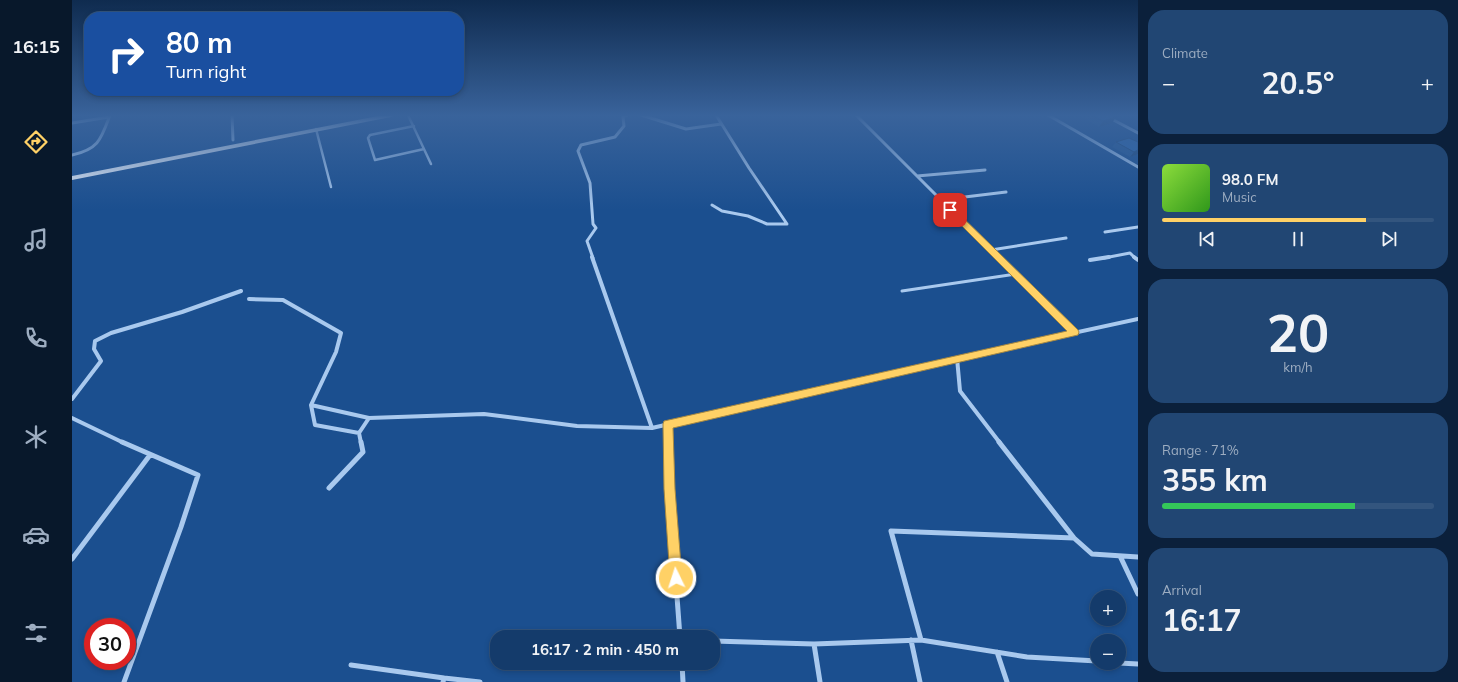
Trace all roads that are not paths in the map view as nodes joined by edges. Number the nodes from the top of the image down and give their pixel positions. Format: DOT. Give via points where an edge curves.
graph roads {
  1 [pos="96,147"];
  2 [pos="203,147"];
  3 [pos="216,147"];
  4 [pos="321,147"];
  5 [pos="371,147"];
  6 [pos="580,147"];
  7 [pos="736,147"];
  8 [pos="888,147"];
  9 [pos="1103,147"];
  10 [pos="424,149"];
  11 [pos="72,155"];
  12 [pos="154,158"];
  13 [pos="431,164"];
  14 [pos="1138,167"];
  15 [pos="985,170"];
  16 [pos="72,171"];
  17 [pos="917,176"];
  18 [pos="72,178"];
  19 [pos="331,187"];
  20 [pos="1006,192"];
  21 [pos="940,200"];
  22 [pos="712,205"];
  23 [pos="1138,227"];
  24 [pos="1105,232"];
  25 [pos="1066,238"];
  26 [pos="991,250"];
  27 [pos="1090,260"];
  28 [pos="1138,260"];
  29 [pos="1016,274"];
  30 [pos="241,291"];
  31 [pos="902,291"];
  32 [pos="249,299"];
  33 [pos="1138,319"];
  34 [pos="1074,332"];
  35 [pos="957,358"];
  36 [pos="72,398"];
  37 [pos="311,405"];
  38 [pos="72,418"];
  39 [pos="369,418"];
  40 [pos="668,424"];
  41 [pos="652,428"];
  42 [pos="359,433"];
  43 [pos="150,455"];
  44 [pos="329,488"];
  45 [pos="1074,538"];
  46 [pos="1120,556"];
  47 [pos="1138,557"];
  48 [pos="72,560"];
  49 [pos="1138,594"];
  50 [pos="679,630"];
  51 [pos="720,640"];
  52 [pos="911,640"];
  53 [pos="921,640"];
  54 [pos="814,644"];
  55 [pos="997,652"];
  56 [pos="1090,660"];
  57 [pos="1126,663"];
  58 [pos="1138,664"];
  59 [pos="351,665"];
  60 [pos="682,670"];
  61 [pos="443,680"];
  62 [pos="124,682"];
  63 [pos="480,682"];
  64 [pos="683,682"];
  65 [pos="820,682"];
  66 [pos="920,682"];
  67 [pos="1007,682"];
  1 -- 11 [label="street"];
  2 -- 12 [label="main road"];
  3 -- 12 [label="main road"];
  4 -- 19 [label="lane"];
  5 -- 10 [label="lane" via="375,160"];
  6 -- 41 [label="street" via="578,151 590,183 593,224 596,228 587,241"];
  7 -- 22 [label="street" via="787,224 767,224"];
  8 -- 17 [label="street"];
  9 -- 14 [label="street"];
  10 -- 13 [label="lane"];
  12 -- 16 [label="main road"];
  12 -- 18 [label="main road"];
  15 -- 17 [label="street"];
  17 -- 21 [label="street"];
  20 -- 21 [label="street"];
  21 -- 26 [label="street"];
  23 -- 24 [label="street"];
  25 -- 26 [label="street"];
  26 -- 29 [label="street"];
  27 -- 28 [label="street" via="1130,253"];
  29 -- 31 [label="lane"];
  29 -- 34 [label="street"];
  30 -- 36 [label="street" via="111,333 95,341 94,349 101,361"];
  32 -- 37 [label="street" via="283,300 341,334 336,352"];
  33 -- 34 [label="street"];
  34 -- 35 [label="street"];
  35 -- 40 [label="street"];
  35 -- 45 [label="street" via="960,391"];
  37 -- 39 [label="street"];
  37 -- 42 [label="street" via="315,425"];
  38 -- 43 [label="street"];
  39 -- 41 [label="street" via="484,414 577,426"];
  39 -- 42 [label="street"];
  40 -- 41 [label="street"];
  40 -- 50 [label="street" via="669,489"];
  42 -- 44 [label="street" via="363,452"];
  43 -- 48 [label="street"];
  43 -- 62 [label="street" via="198,475"];
  45 -- 46 [label="street" via="1092,554"];
  45 -- 53 [label="street" via="892,530"];
  46 -- 47 [label="street"];
  46 -- 49 [label="street"];
  51 -- 54 [label="street"];
  52 -- 53 [label="street"];
  52 -- 54 [label="street"];
  52 -- 66 [label="street"];
  53 -- 55 [label="street"];
  54 -- 65 [label="street"];
  55 -- 56 [label="street"];
  55 -- 67 [label="street"];
  57 -- 58 [label="street"];
  59 -- 61 [label="street"];
  60 -- 64 [label="street"];
  61 -- 63 [label="street"];
}
